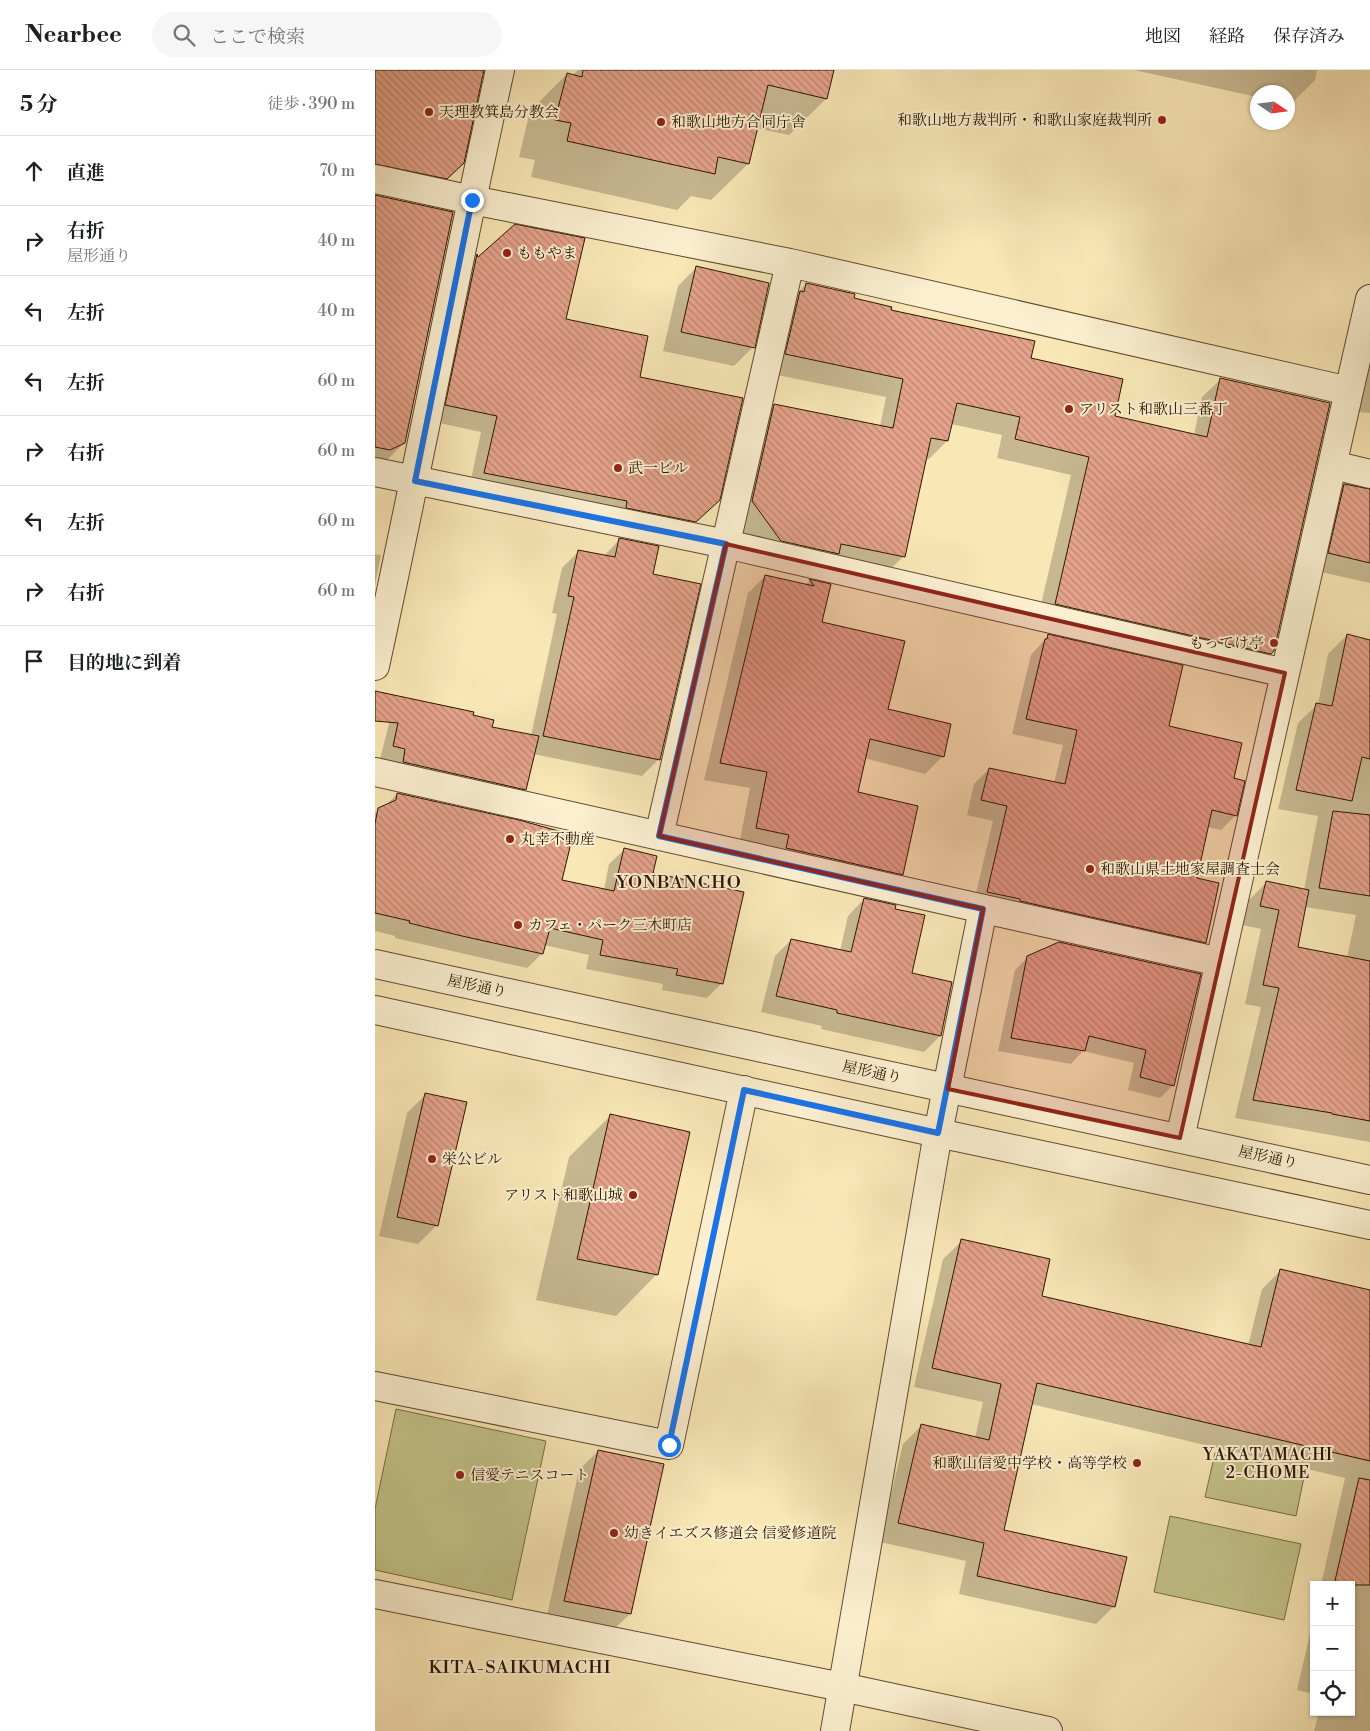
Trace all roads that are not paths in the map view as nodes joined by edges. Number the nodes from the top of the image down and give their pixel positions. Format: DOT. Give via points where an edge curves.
graph roads {
  1 [pos="500,70"];
  2 [pos="375,178"];
  3 [pos="472,200"];
  4 [pos="790,263"];
  5 [pos="1370,299"];
  6 [pos="1349,391"];
  7 [pos="1333,465"];
  8 [pos="375,472"];
  9 [pos="1370,474"];
  10 [pos="415,481"];
  11 [pos="726,544"];
  12 [pos="375,666"];
  13 [pos="1285,673"];
  14 [pos="375,772"];
  15 [pos="659,836"];
  16 [pos="983,909"];
  17 [pos="1220,962"];
  18 [pos="375,964"];
  19 [pos="375,1010"];
  20 [pos="948,1089"];
  21 [pos="744,1090"];
  22 [pos="938,1133"];
  23 [pos="1180,1138"];
  24 [pos="1370,1180"];
  25 [pos="1370,1225"];
  26 [pos="375,1386"];
  27 [pos="375,1594"];
  28 [pos="842,1687"];
  29 [pos="835,1731"];
  30 [pos="1048,1731"];
  1 -- 3 [label="street"];
  2 -- 3 [label="street"];
  3 -- 4 [label="street"];
  3 -- 10 [label="street"];
  4 -- 6 [label="street"];
  4 -- 11 [label="street"];
  5 -- 6 [label="street"];
  6 -- 7 [label="street"];
  7 -- 9 [label="street"];
  7 -- 13 [label="street"];
  8 -- 10 [label="street"];
  10 -- 11 [label="street"];
  10 -- 12 [label="street"];
  11 -- 13 [label="street"];
  11 -- 15 [label="street"];
  13 -- 17 [label="street"];
  14 -- 15 [label="street"];
  15 -- 16 [label="street"];
  16 -- 17 [label="street"];
  16 -- 20 [label="street"];
  17 -- 23 [label="street"];
  18 -- 20 [label="street, 屋形通り"];
  19 -- 21 [label="street"];
  20 -- 22 [label="street"];
  20 -- 23 [label="street, 屋形通り"];
  21 -- 22 [label="street"];
  21 -- 26 [label="street" via="669,1445"];
  22 -- 25 [label="street"];
  22 -- 28 [label="street"];
  23 -- 24 [label="street, 屋形通り"];
  27 -- 28 [label="street"];
  28 -- 29 [label="street"];
  28 -- 30 [label="street"];
}
